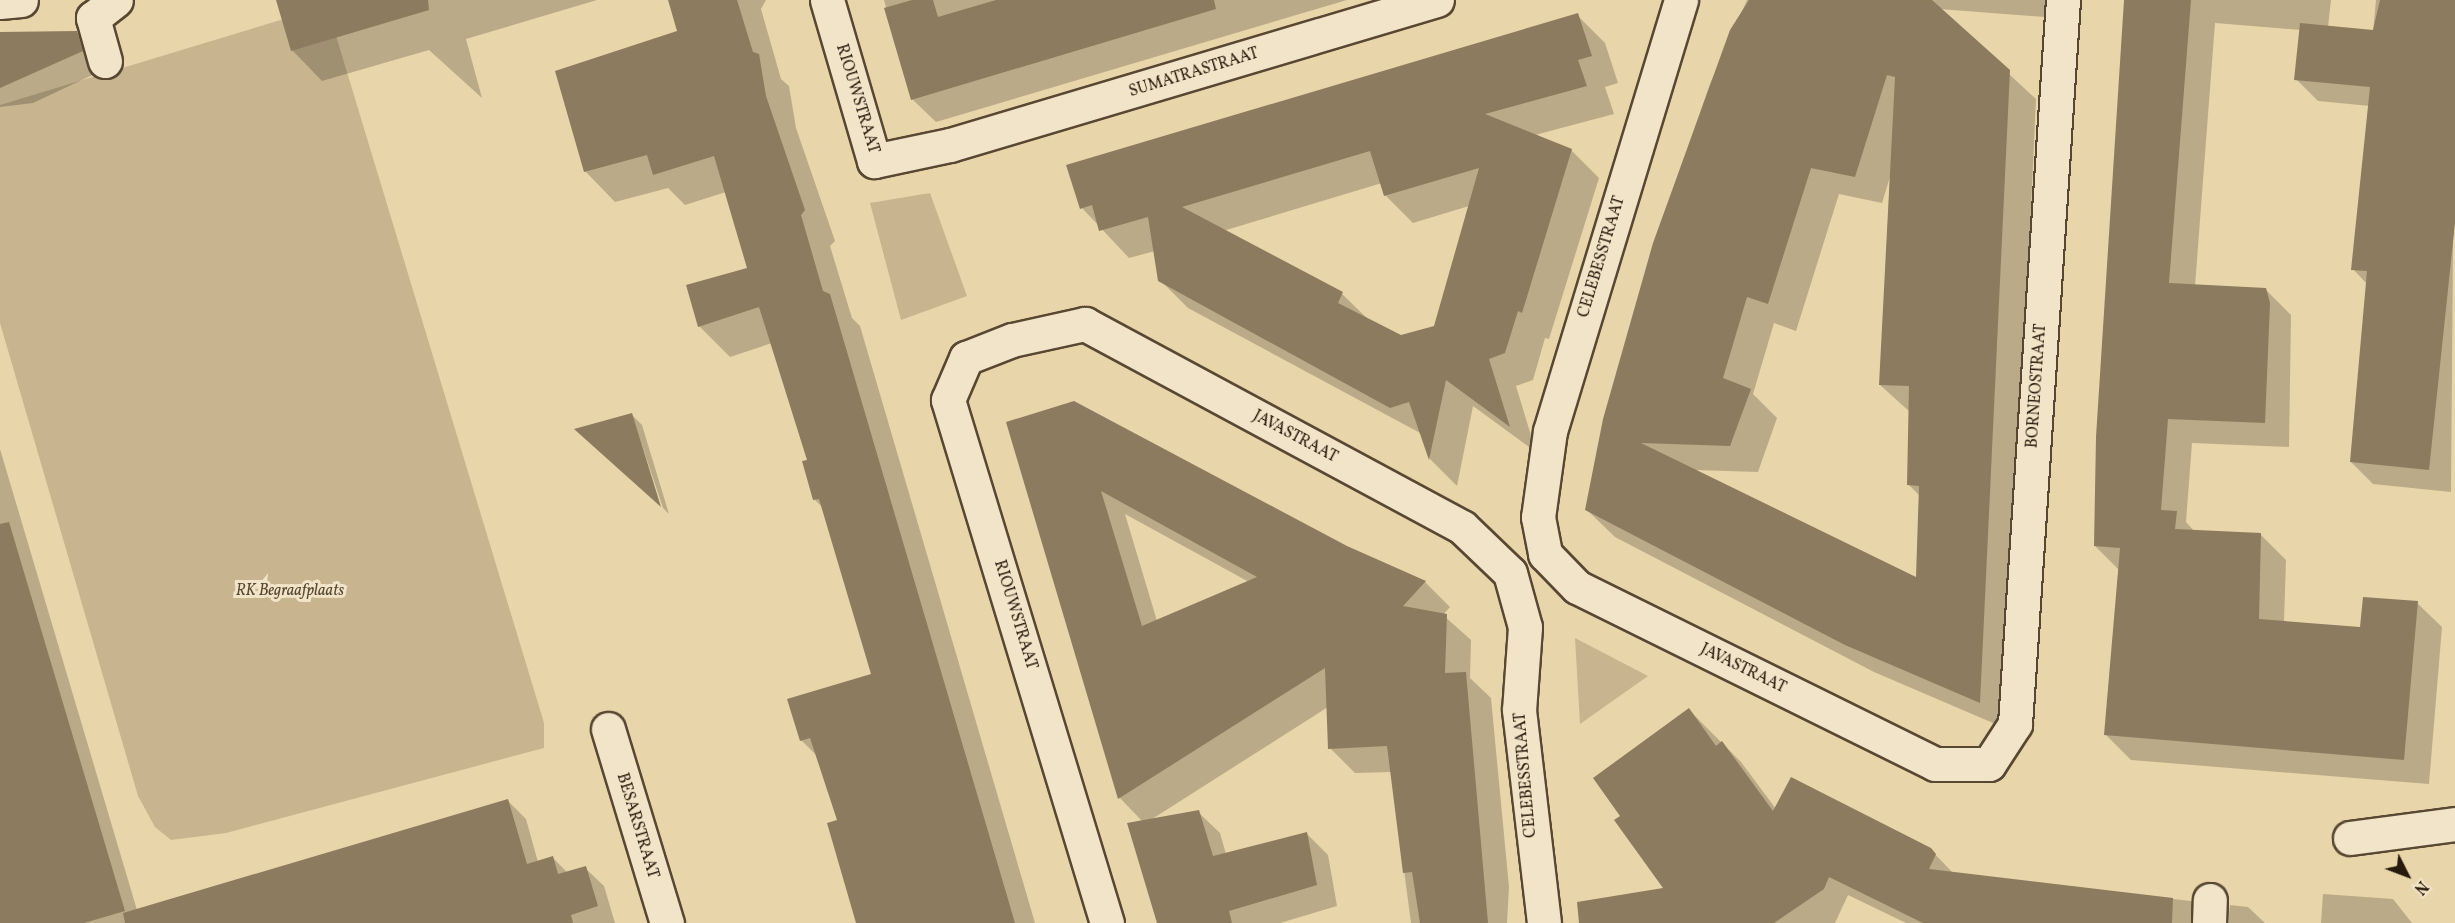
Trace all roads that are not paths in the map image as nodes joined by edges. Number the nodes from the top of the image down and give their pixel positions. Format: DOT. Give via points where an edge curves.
graph roads {
  1 [pos="21,0"];
  2 [pos="116,0"];
  3 [pos="827,0"];
  4 [pos="1437,0"];
  5 [pos="1681,0"];
  6 [pos="2063,0"];
  7 [pos="0,2"];
  8 [pos="105,60"];
  9 [pos="950,145"];
  10 [pos="1012,340"];
  11 [pos="1538,517"];
  12 [pos="1525,627"];
  13 [pos="608,729"];
  14 [pos="1989,765"];
  15 [pos="2455,824"];
  16 [pos="2350,838"];
  17 [pos="667,923"];
  18 [pos="1107,923"];
  19 [pos="1544,923"];
  1 -- 7 [label="street"];
  2 -- 8 [label="street" via="93,18"];
  3 -- 9 [label="street, RIOUWSTRAAT" via="874,161"];
  4 -- 9 [label="street, SUMATRASTRAAT"];
  5 -- 11 [label="street, CELEBESSTRAAT" via="1550,430"];
  6 -- 14 [label="street, BORNEOSTRAAT" via="2015,724"];
  10 -- 12 [label="street, JAVASTRAAT" via="1085,324 1462,527 1510,573"];
  10 -- 18 [label="street, RIOUWSTRAAT" via="966,358 948,400"];
  11 -- 14 [label="street, JAVASTRAAT" via="1545,554 1577,587 1935,764"];
  12 -- 19 [label="street, CELEBESSTRAAT" via="1520,710"];
  13 -- 17 [label="street, BESARSTRAAT"];
  15 -- 16 [label="street"];
}
